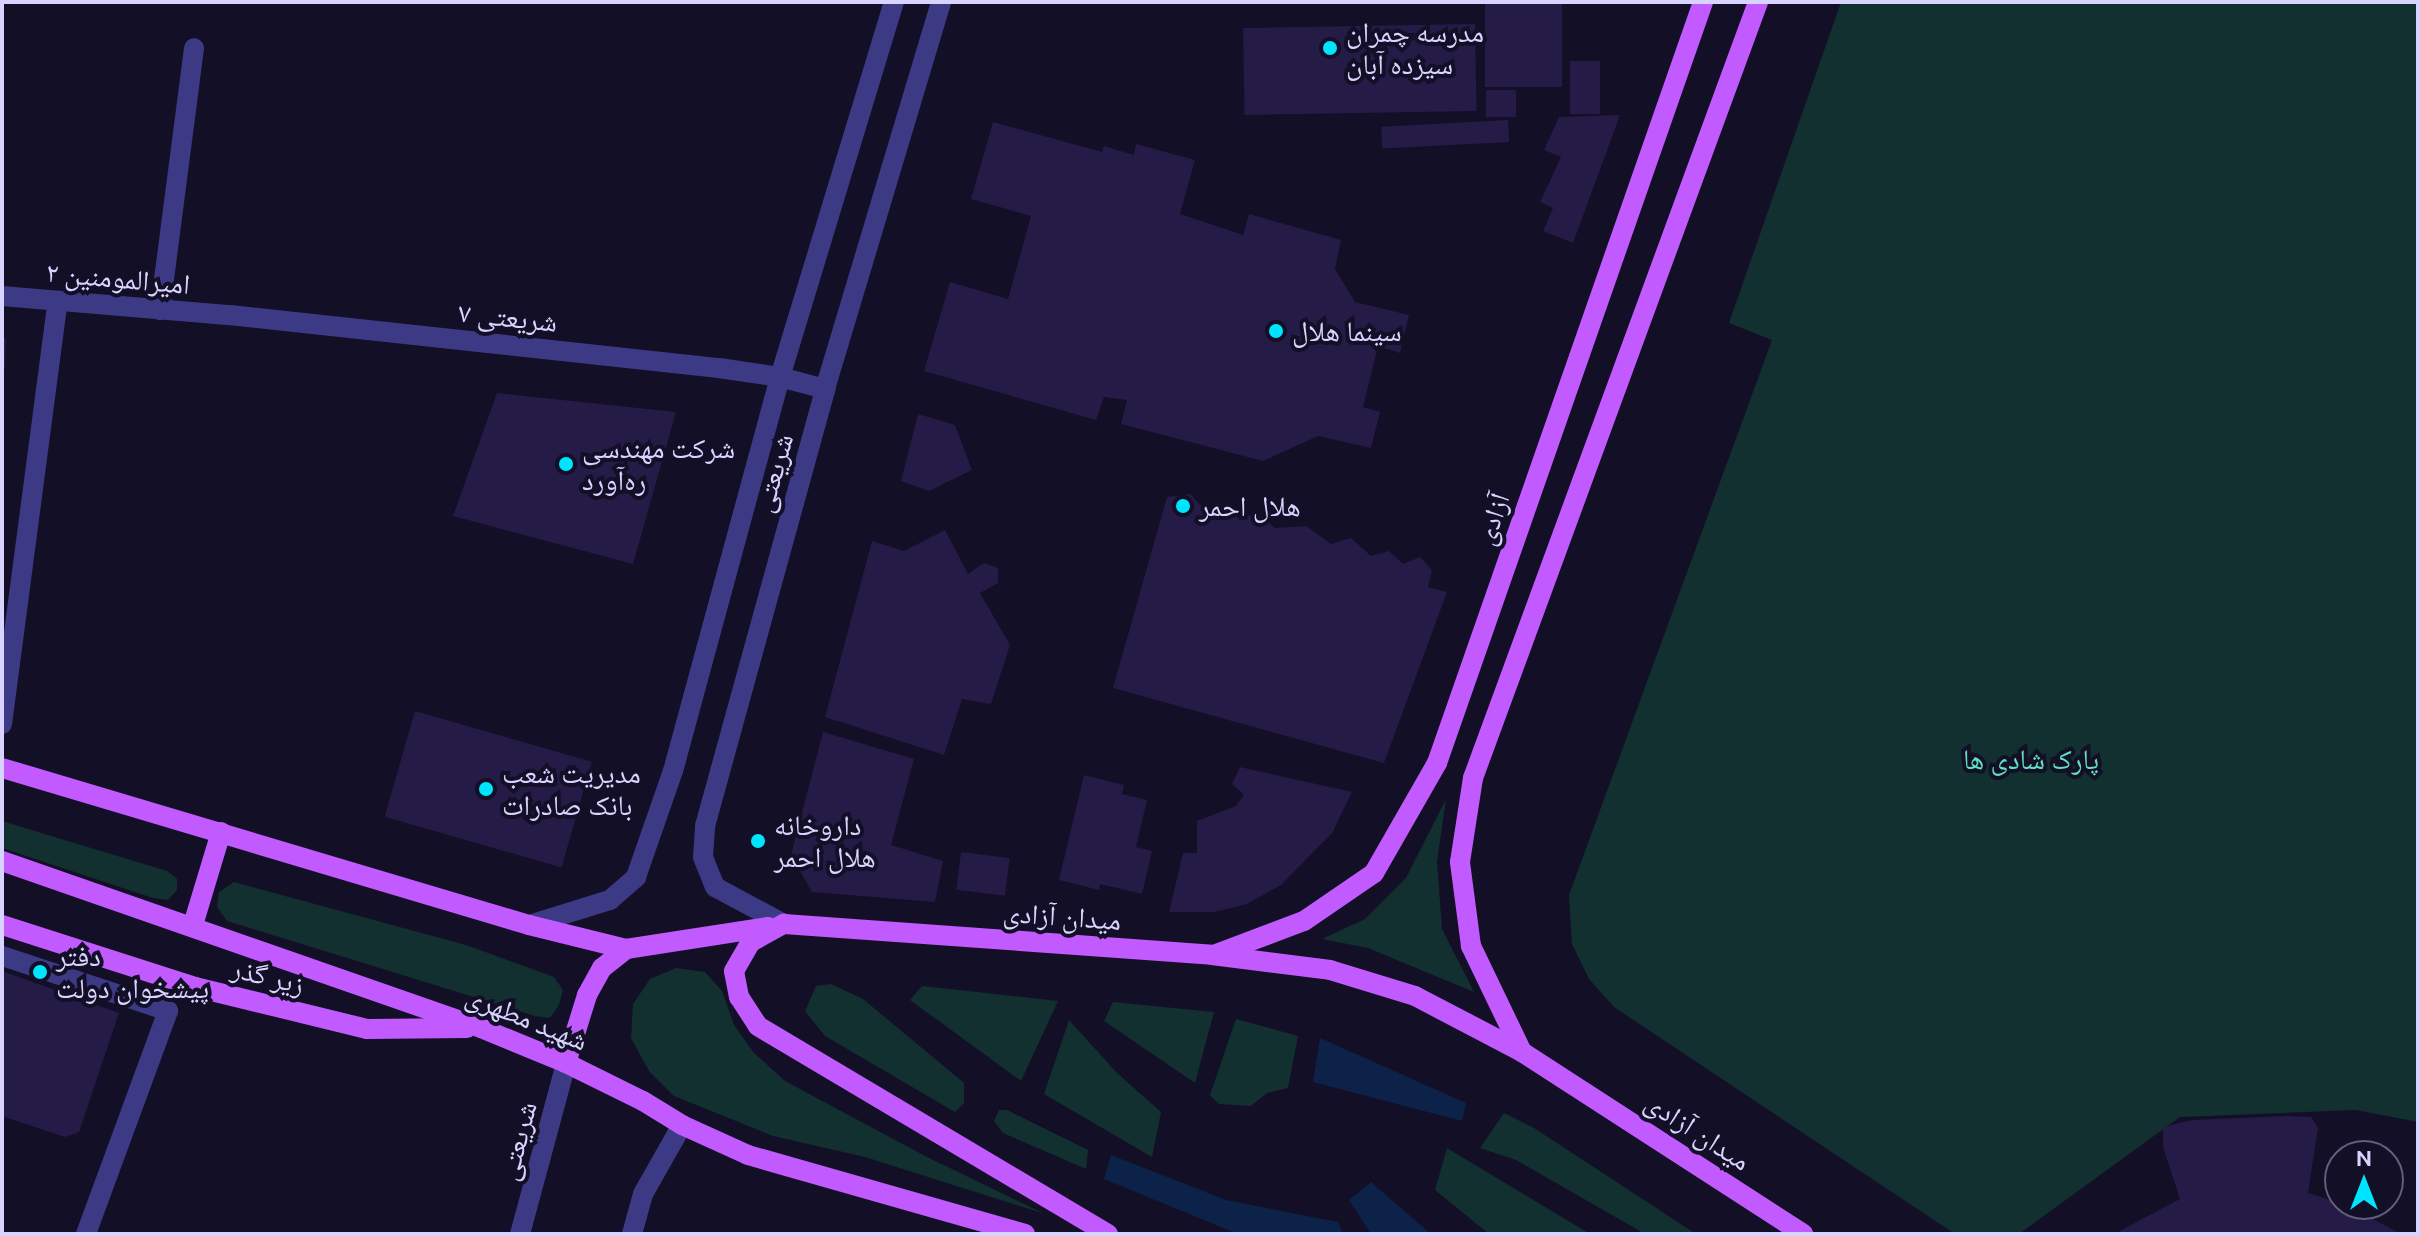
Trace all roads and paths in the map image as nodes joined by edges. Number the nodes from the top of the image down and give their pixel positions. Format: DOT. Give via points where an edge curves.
graph roads {
  1 [pos="894,2"];
  2 [pos="941,2"];
  3 [pos="1703,2"];
  4 [pos="1758,2"];
  5 [pos="194,48"];
  6 [pos="2,296"];
  7 [pos="58,301"];
  8 [pos="160,310"];
  9 [pos="230,315"];
  10 [pos="780,377"];
  11 [pos="825,389"];
  12 [pos="2,724"];
  13 [pos="2,768"];
  14 [pos="221,832"];
  15 [pos="2,861"];
  16 [pos="784,924"];
  17 [pos="2,925"];
  18 [pos="193,925"];
  19 [pos="529,925"];
  20 [pos="626,949"];
  21 [pos="1212,955"];
  22 [pos="2,956"];
  23 [pos="481,1028"];
  24 [pos="1522,1052"];
  25 [pos="566,1063"];
  26 [pos="682,1125"];
  27 [pos="86,1234"];
  28 [pos="520,1234"];
  29 [pos="632,1234"];
  30 [pos="1025,1234"];
  31 [pos="1108,1234"];
  32 [pos="1803,1234"];
  1 -- 10 [label="street"];
  2 -- 11 [label="street, شریعتی"];
  3 -- 21 [label="main road, آزادی" via="1437,763 1374,873 1304,921"];
  4 -- 24 [label="main road" via="1473,778 1460,862 1471,946"];
  5 -- 8 [label="street"];
  6 -- 7 [label="street, امیرالمومنین ۲"];
  7 -- 8 [label="street, امیرالمومنین ۲"];
  7 -- 12 [label="street"];
  8 -- 9 [label="street, امیرالمومنین ۲"];
  9 -- 10 [label="street, شریعتی ۷"];
  10 -- 11 [label="street, شریعتی ۷"];
  10 -- 19 [label="street" via="673,771 636,877 610,900"];
  11 -- 16 [label="street, شریعتی" via="705,826 703,857 715,887"];
  13 -- 14 [label="main road"];
  14 -- 18 [label="main road"];
  14 -- 19 [label="main road"];
  15 -- 18 [label="main road, شهید مطهری"];
  16 -- 20 [label="main road"];
  16 -- 21 [label="main road, میدان آزادی"];
  16 -- 31 [label="main road" via="751,942 734,971 739,997 758,1026"];
  17 -- 23 [label="main road, زیر گذر" via="195,987 367,1029"];
  18 -- 23 [label="main road, شهید مطهری"];
  19 -- 20 [label="main road"];
  20 -- 25 [label="main road" via="602,968 587,995"];
  21 -- 24 [label="main road, میدان آزادی" via="1330,970 1415,996"];
  22 -- 27 [label="street" via="168,1011"];
  23 -- 25 [label="main road, شهید مطهری"];
  24 -- 32 [label="main road, میدان آزادی"];
  25 -- 26 [label="main road, شهید مطهری"];
  25 -- 28 [label="street, شریعتی"];
  26 -- 29 [label="street" via="643,1194"];
  26 -- 30 [label="main road, شهید مطهری" via="748,1155"];
}
